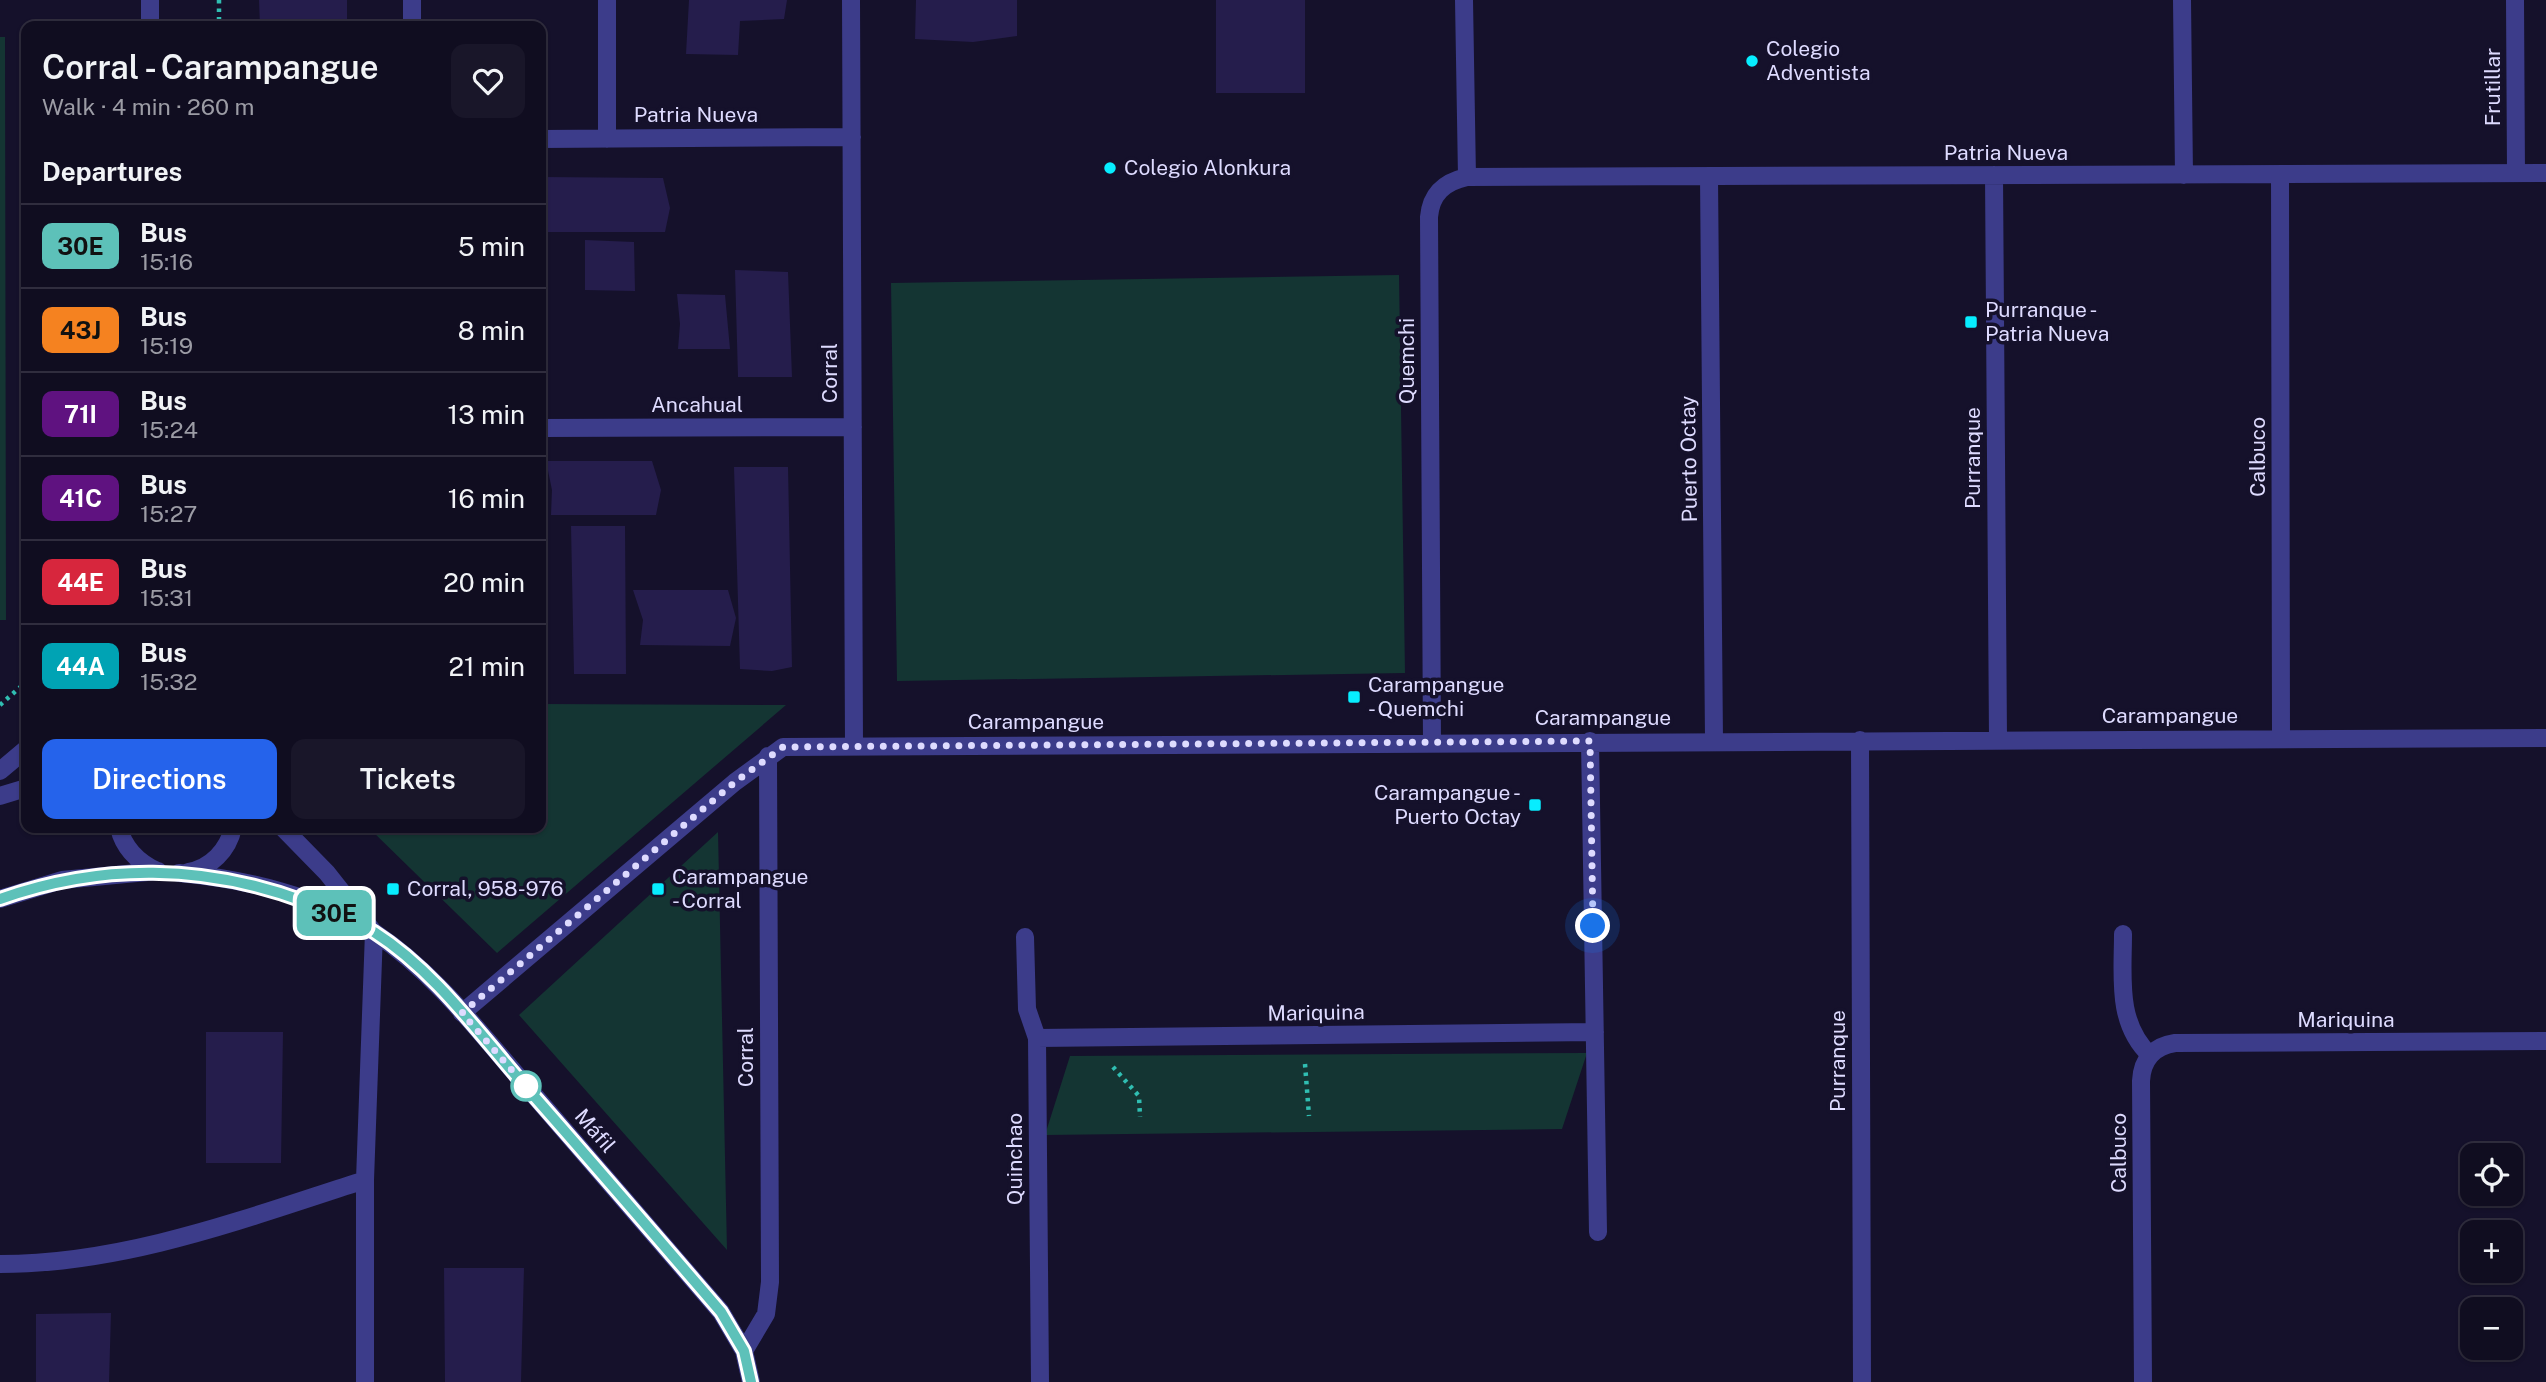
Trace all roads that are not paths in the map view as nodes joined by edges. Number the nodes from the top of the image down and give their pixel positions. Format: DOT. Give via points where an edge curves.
graph roads {
  1 [pos="150,0"];
  2 [pos="412,0"];
  3 [pos="607,0"];
  4 [pos="851,0"];
  5 [pos="1464,0"];
  6 [pos="2182,0"];
  7 [pos="2515,0"];
  8 [pos="150,21"];
  9 [pos="412,21"];
  10 [pos="852,137"];
  11 [pos="546,139"];
  12 [pos="607,139"];
  13 [pos="2516,173"];
  14 [pos="2546,173"];
  15 [pos="1994,175"];
  16 [pos="2184,175"];
  17 [pos="2280,175"];
  18 [pos="1467,177"];
  19 [pos="1709,177"];
  20 [pos="853,427"];
  21 [pos="546,428"];
  22 [pos="2546,738"];
  23 [pos="2281,739"];
  24 [pos="1714,740"];
  25 [pos="1860,740"];
  26 [pos="1998,740"];
  27 [pos="1590,741"];
  28 [pos="1432,742"];
  29 [pos="854,746"];
  30 [pos="21,754"];
  31 [pos="768,756"];
  32 [pos="0,771"];
  33 [pos="21,790"];
  34 [pos="0,796"];
  35 [pos="121,833"];
  36 [pos="231,833"];
  37 [pos="288,833"];
  38 [pos="158,871"];
  39 [pos="179,873"];
  40 [pos="0,899"];
  41 [pos="374,932"];
  42 [pos="2123,934"];
  43 [pos="1025,937"];
  44 [pos="462,1013"];
  45 [pos="1595,1032"];
  46 [pos="1037,1038"];
  47 [pos="2546,1041"];
  48 [pos="2150,1055"];
  49 [pos="365,1180"];
  50 [pos="1598,1232"];
  51 [pos="0,1264"];
  52 [pos="744,1351"];
  53 [pos="365,1382"];
  54 [pos="751,1382"];
  55 [pos="1040,1382"];
  56 [pos="1862,1382"];
  57 [pos="2143,1382"];
  1 -- 8 [label="street"];
  2 -- 9 [label="street"];
  3 -- 12 [label="street"];
  4 -- 10 [label="street, Corral"];
  5 -- 18 [label="street"];
  6 -- 16 [label="street"];
  7 -- 13 [label="street, Frutillar"];
  10 -- 12 [label="street, Patria Nueva"];
  10 -- 20 [label="street, Corral"];
  11 -- 12 [label="street, Patria Nueva"];
  13 -- 14 [label="street, Patria Nueva"];
  13 -- 17 [label="street, Patria Nueva"];
  15 -- 16 [label="street, Patria Nueva"];
  15 -- 19 [label="street, Patria Nueva"];
  15 -- 26 [label="street, Purranque"];
  16 -- 17 [label="street, Patria Nueva"];
  17 -- 23 [label="street, Calbuco"];
  18 -- 19 [label="street, Patria Nueva"];
  18 -- 28 [label="street, Quemchi" via="1440,190 1429,217"];
  19 -- 24 [label="street, Puerto Octay"];
  20 -- 21 [label="street, Ancahual"];
  20 -- 29 [label="street, Corral"];
  22 -- 23 [label="street, Carampangue"];
  23 -- 26 [label="street, Carampangue"];
  24 -- 25 [label="street, Carampangue"];
  24 -- 27 [label="street, Carampangue"];
  25 -- 26 [label="street, Carampangue"];
  25 -- 56 [label="street, Purranque"];
  27 -- 28 [label="street, Carampangue"];
  27 -- 45 [label="street"];
  28 -- 29 [label="street, Carampangue"];
  29 -- 31 [label="street, Carampangue" via="783,747"];
  30 -- 32 [label="street"];
  31 -- 44 [label="street, Carampangue"];
  31 -- 52 [label="street, Corral" via="770,1282 766,1314"];
  33 -- 34 [label="street"];
  35 -- 38 [label="street" via="134,856"];
  36 -- 39 [label="street" via="217,857 193,872"];
  37 -- 41 [label="street, Máfil"];
  38 -- 39 [label="street, Máfil"];
  38 -- 40 [label="street, Máfil" via="62,880"];
  39 -- 41 [label="street, Máfil" via="284,894"];
  41 -- 44 [label="street, Máfil" via="411,961"];
  41 -- 49 [label="street"];
  42 -- 48 [label="street" via="2128,1026"];
  43 -- 46 [label="street, Quinchao" via="1027,1009"];
  44 -- 52 [label="street, Máfil" via="721,1312"];
  45 -- 46 [label="street, Mariquina"];
  45 -- 50 [label="street"];
  46 -- 55 [label="street, Quinchao"];
  47 -- 48 [label="street, Mariquina" via="2175,1043"];
  48 -- 57 [label="street, Calbuco" via="2141,1081"];
  49 -- 51 [label="street" via="250,1220 148,1243 117,1255 50,1264"];
  49 -- 53 [label="street"];
  52 -- 54 [label="street, Máfil"];
}
